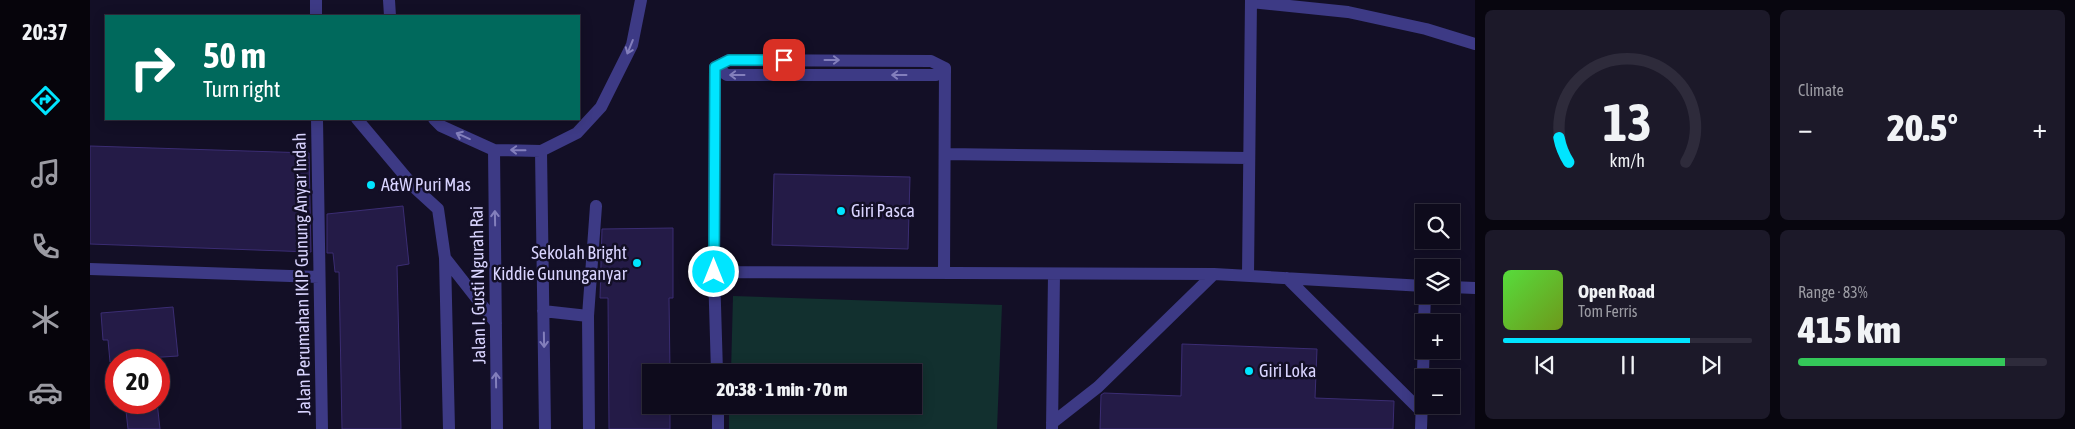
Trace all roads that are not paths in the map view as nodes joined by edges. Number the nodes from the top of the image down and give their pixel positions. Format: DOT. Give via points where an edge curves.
graph roads {
  1 [pos="316,0"];
  2 [pos="389,0"];
  3 [pos="641,0"];
  4 [pos="1251,1"];
  5 [pos="316,15"];
  6 [pos="390,15"];
  7 [pos="1475,44"];
  8 [pos="317,120"];
  9 [pos="358,120"];
  10 [pos="435,120"];
  11 [pos="494,150"];
  12 [pos="541,151"];
  13 [pos="944,154"];
  14 [pos="1248,158"];
  15 [pos="596,206"];
  16 [pos="445,258"];
  17 [pos="90,269"];
  18 [pos="714,272"];
  19 [pos="944,273"];
  20 [pos="1054,274"];
  21 [pos="1214,274"];
  22 [pos="1248,275"];
  23 [pos="318,277"];
  24 [pos="1287,278"];
  25 [pos="1415,285"];
  26 [pos="1460,287"];
  27 [pos="1475,288"];
  28 [pos="543,311"];
  29 [pos="588,316"];
  30 [pos="496,323"];
  31 [pos="717,364"];
  32 [pos="1415,405"];
  33 [pos="718,414"];
  34 [pos="1421,414"];
  35 [pos="1052,426"];
  36 [pos="322,429"];
  37 [pos="449,429"];
  38 [pos="497,429"];
  39 [pos="545,429"];
  40 [pos="589,429"];
  41 [pos="718,429"];
  42 [pos="1421,429"];
  1 -- 5 [label="street"];
  2 -- 6 [label="street"];
  3 -- 12 [label="street, one-way" via="632,45 601,108 577,133"];
  4 -- 7 [label="street" via="1348,12 1426,29"];
  4 -- 14 [label="street"];
  8 -- 23 [label="street, Jalan Perumahan IKIP Gunung Anyar Indah"];
  9 -- 16 [label="street, Jalan I. Gusti Ngurah Rai" via="415,188 438,209"];
  11 -- 10 [label="street, one-way" via="441,126"];
  12 -- 11 [label="street, one-way"];
  30 -- 11 [label="street, Jalan I. Gusti Ngurah Rai, one-way"];
  12 -- 28 [label="street"];
  13 -- 14 [label="street"];
  13 -- 18 [label="street" via="945,68 931,61 729,60 715,67"];
  13 -- 19 [label="street"];
  14 -- 22 [label="street"];
  15 -- 29 [label="street"];
  16 -- 30 [label="street"];
  16 -- 37 [label="street, Jalan I. Gusti Ngurah Rai"];
  17 -- 23 [label="street"];
  18 -- 19 [label="street"];
  18 -- 31 [label="street"];
  19 -- 20 [label="street"];
  20 -- 21 [label="street"];
  20 -- 35 [label="street"];
  21 -- 22 [label="street"];
  21 -- 35 [label="street" via="1098,387"];
  22 -- 24 [label="street"];
  23 -- 36 [label="street, Jalan Perumahan IKIP Gunung Anyar Indah"];
  24 -- 25 [label="street"];
  24 -- 32 [label="street"];
  26 -- 27 [label="street"];
  28 -- 29 [label="street"];
  28 -- 39 [label="street, one-way"];
  29 -- 40 [label="street"];
  38 -- 30 [label="street, Jalan I. Gusti Ngurah Rai, one-way"];
  33 -- 41 [label="street"];
  34 -- 42 [label="street"];
}
